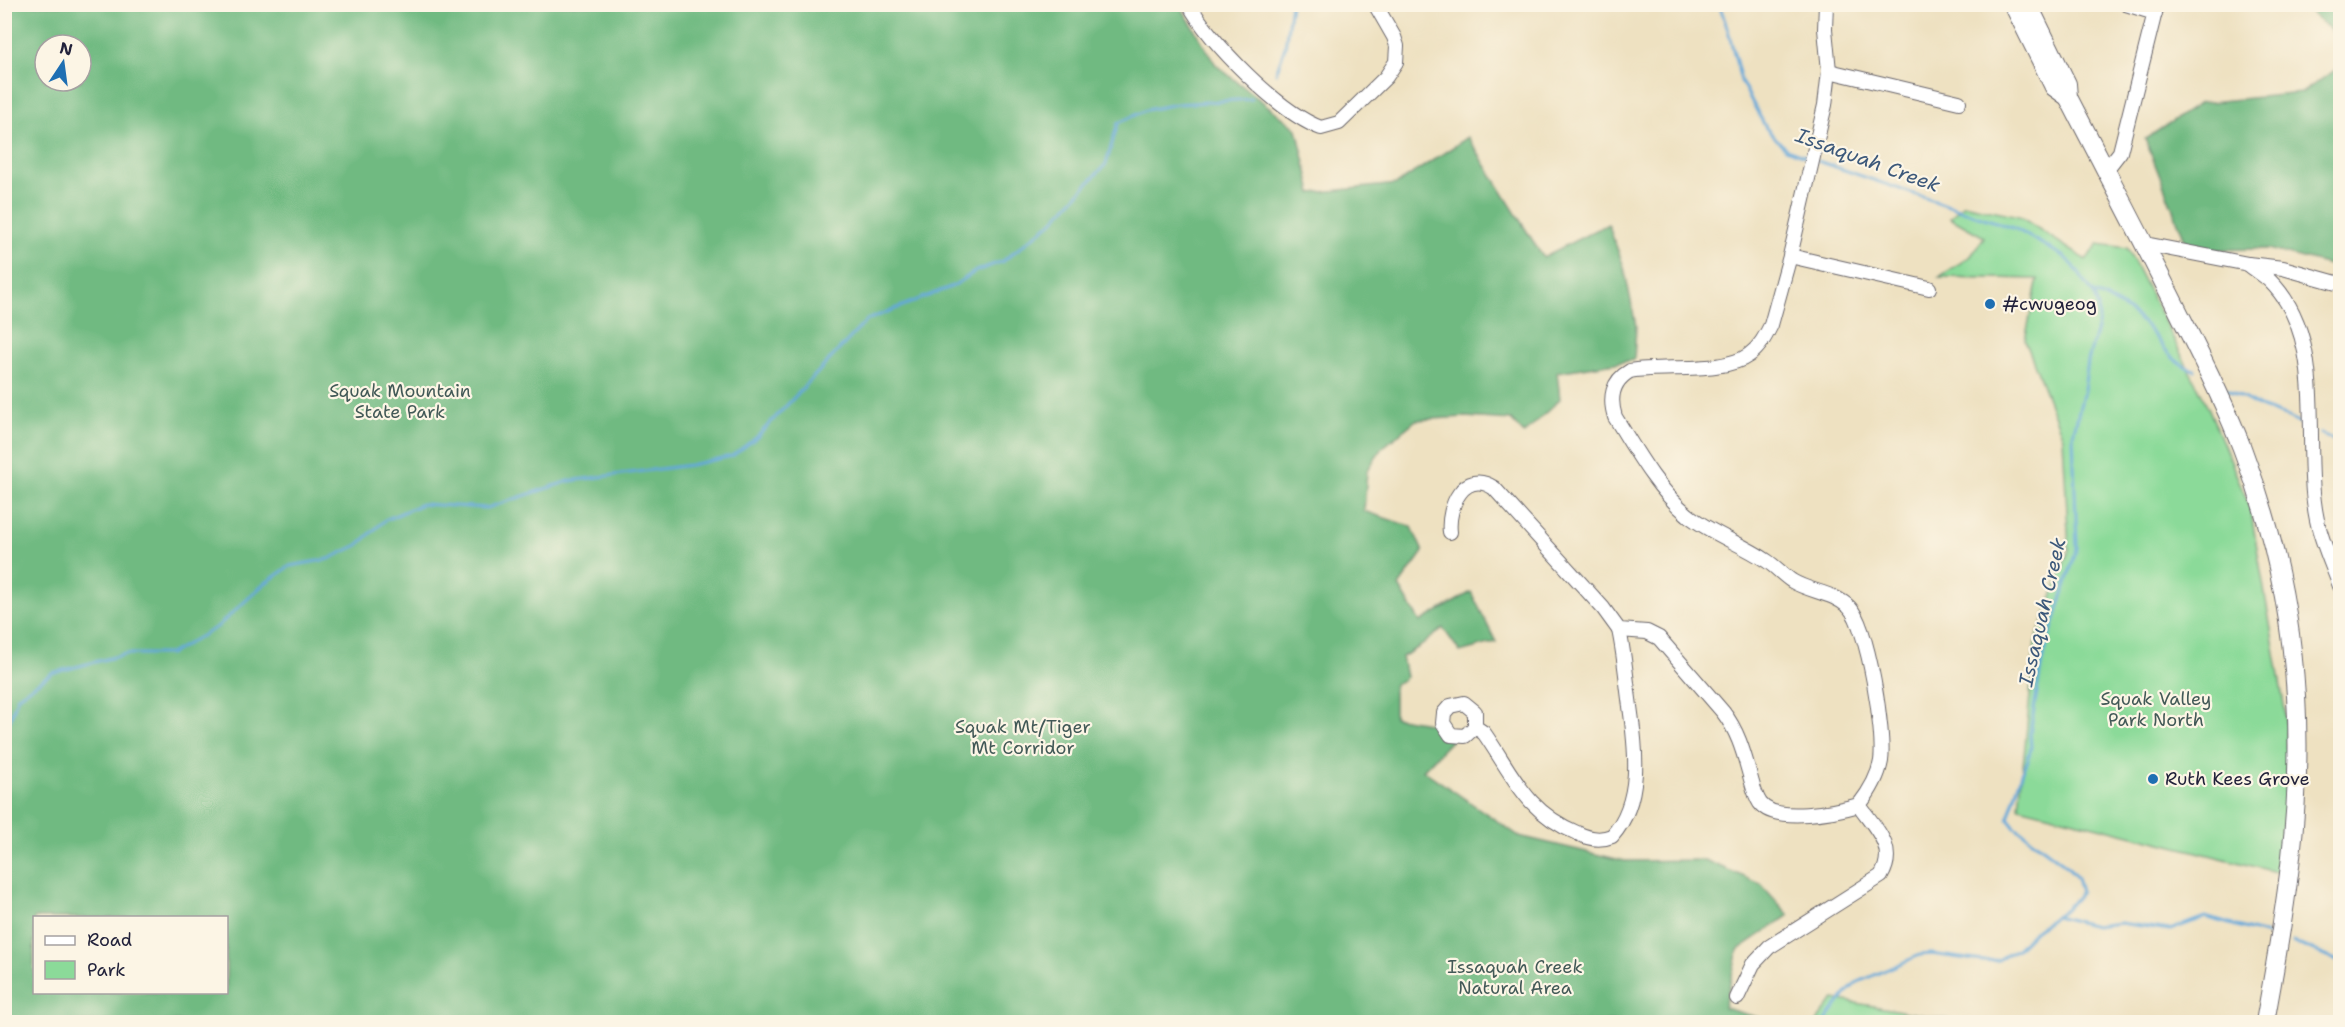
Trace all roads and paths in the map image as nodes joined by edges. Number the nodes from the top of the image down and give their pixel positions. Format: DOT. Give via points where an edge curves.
graph roads {
  1 [pos="1189,4"];
  2 [pos="1375,4"];
  3 [pos="1826,4"];
  4 [pos="2126,4"];
  5 [pos="2022,7"];
  6 [pos="2156,9"];
  7 [pos="1828,71"];
  8 [pos="1959,102"];
  9 [pos="2106,170"];
  10 [pos="2145,244"];
  11 [pos="1790,256"];
  12 [pos="2248,264"];
  13 [pos="2340,284"];
  14 [pos="1929,288"];
  15 [pos="1450,532"];
  16 [pos="2340,586"];
  17 [pos="1619,630"];
  18 [pos="1476,727"];
  19 [pos="1859,805"];
  20 [pos="1737,998"];
  21 [pos="2265,1023"];
  1 -- 2 [label="street" via="1249,78 1321,128 1339,123 1396,62 1397,46"];
  3 -- 7 [label="street"];
  4 -- 6 [label="street"];
  5 -- 9 [label="main road" via="2054,87 2068,97"];
  6 -- 9 [label="street" via="2120,152"];
  7 -- 8 [label="street"];
  7 -- 11 [label="street"];
  9 -- 10 [label="main road"];
  10 -- 12 [label="street"];
  10 -- 21 [label="main road" via="2224,403 2243,450 2265,517 2289,630 2296,695 2296,804 2293,852"];
  11 -- 14 [label="street"];
  11 -- 19 [label="street" via="1771,325 1751,353 1730,363 1630,371 1617,381 1612,407 1657,482 1689,515 1768,561 1792,581 1834,597 1860,623 1872,674 1881,758 1874,783"];
  12 -- 13 [label="street" via="2283,268"];
  12 -- 16 [label="street" via="2280,293 2299,332 2309,379 2317,520"];
  15 -- 17 [label="street" via="1450,514 1459,494 1474,482 1488,484 1596,599"];
  17 -- 18 [label="street" via="1636,770 1627,814 1612,836 1586,837 1546,817 1520,790 1484,733"];
  17 -- 19 [label="street" via="1647,632 1659,638 1723,712 1740,740 1755,792 1764,807 1812,814"];
  19 -- 20 [label="street" via="1888,851 1889,861 1881,876 1769,947 1753,964"];
}
